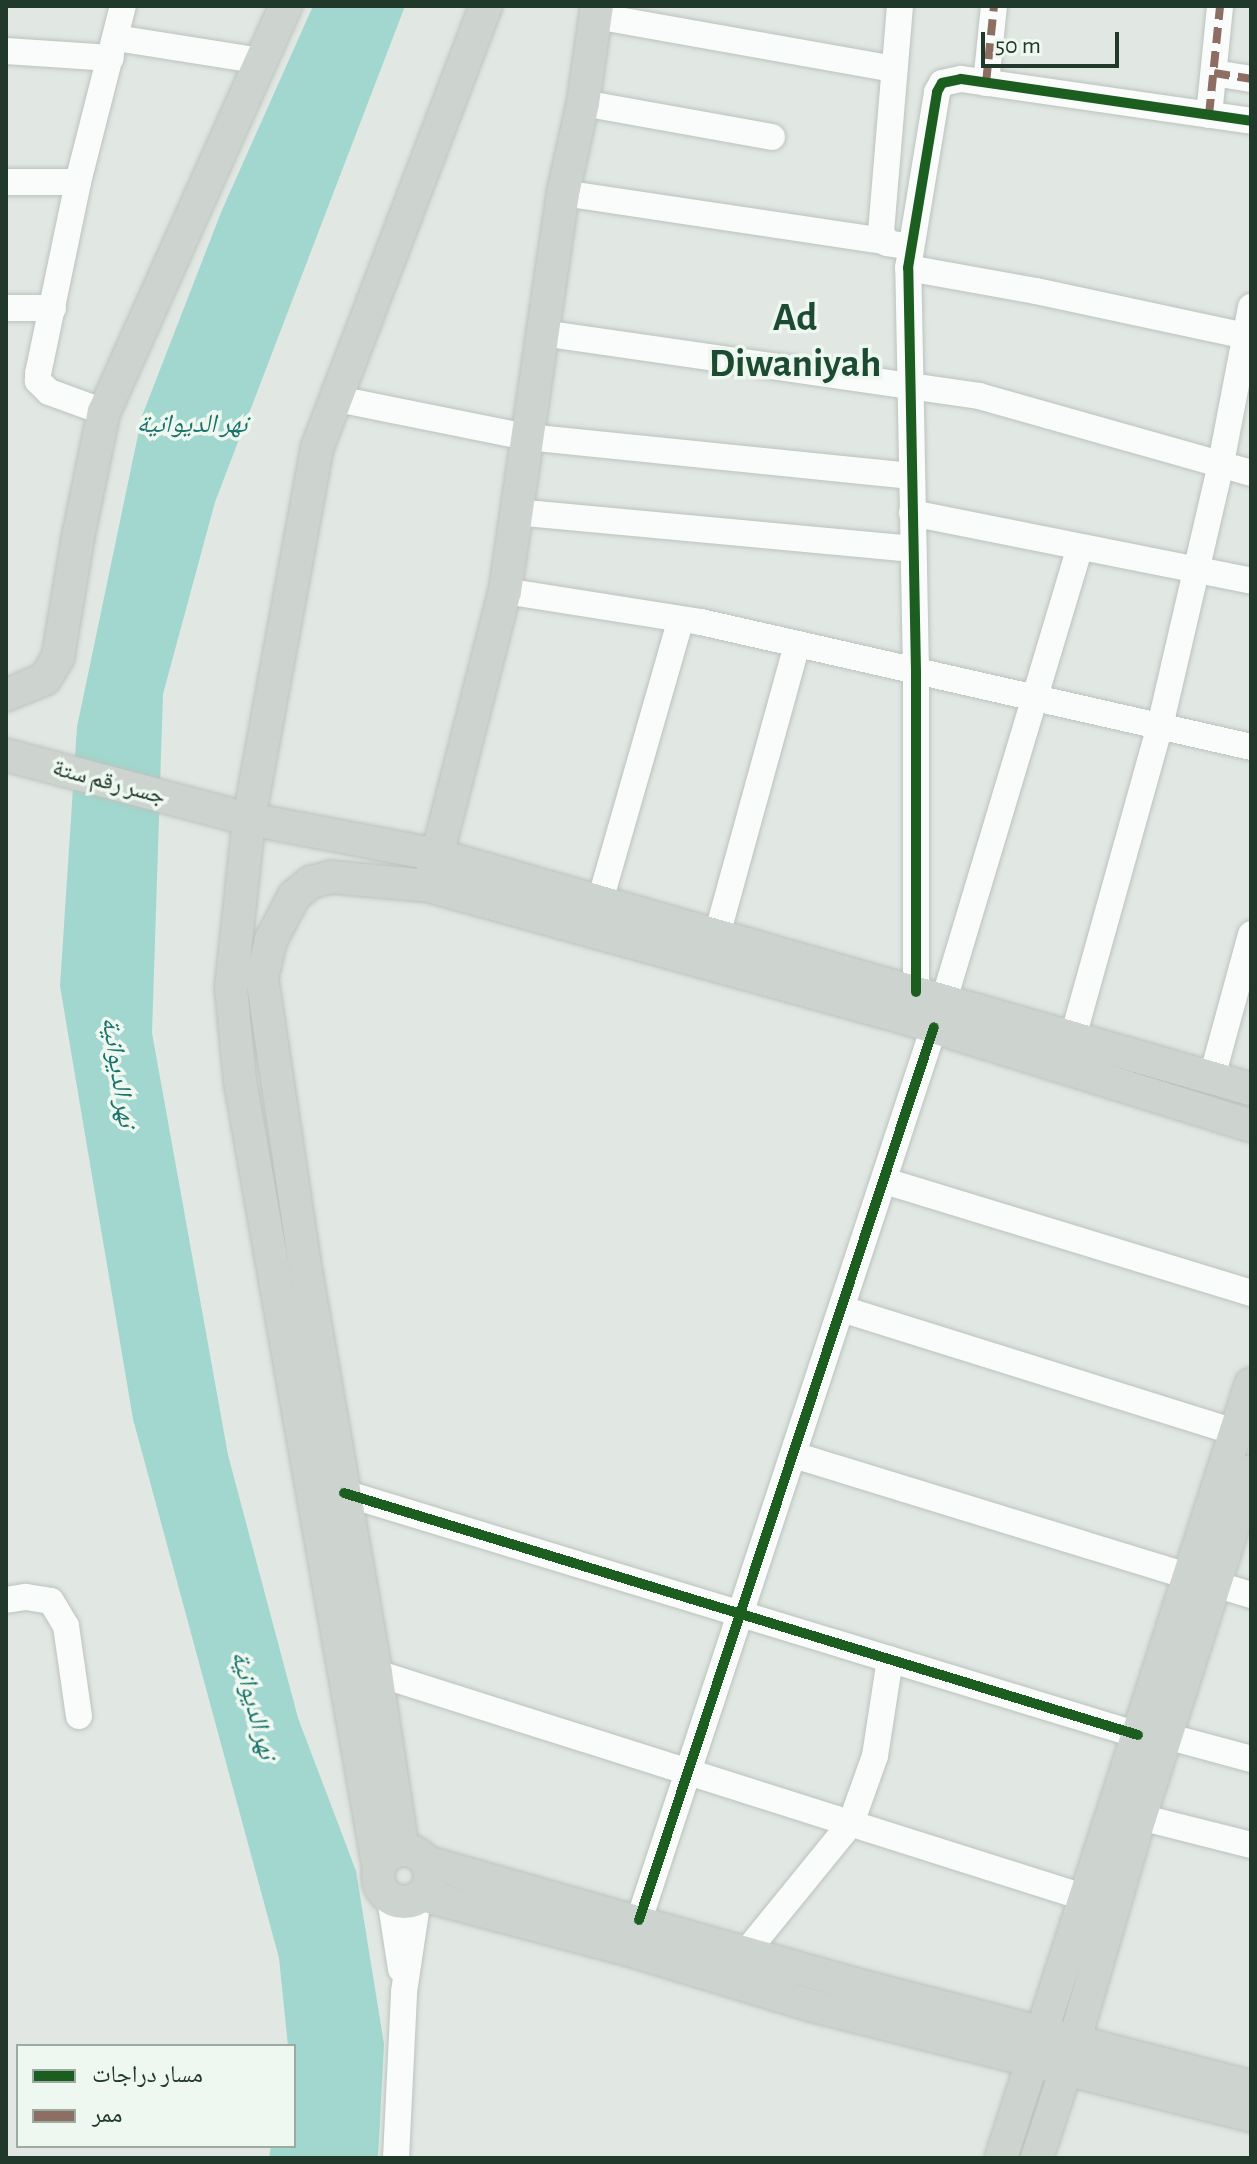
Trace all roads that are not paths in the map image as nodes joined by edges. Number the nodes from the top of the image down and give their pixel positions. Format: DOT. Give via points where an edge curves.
graph roads {
  1 [pos="123,6"];
  2 [pos="286,6"];
  3 [pos="486,6"];
  4 [pos="900,6"];
  5 [pos="994,6"];
  6 [pos="1220,6"];
  7 [pos="596,11"];
  8 [pos="114,48"];
  9 [pos="6,51"];
  10 [pos="261,61"];
  11 [pos="894,69"];
  12 [pos="1214,73"];
  13 [pos="1251,79"];
  14 [pos="986,83"];
  15 [pos="583,103"];
  16 [pos="1209,115"];
  17 [pos="1251,121"];
  18 [pos="772,137"];
  19 [pos="6,182"];
  20 [pos="78,182"];
  21 [pos="563,193"];
  22 [pos="884,241"];
  23 [pos="910,257"];
  24 [pos="1251,307"];
  25 [pos="6,308"];
  26 [pos="53,308"];
  27 [pos="542,333"];
  28 [pos="1249,337"];
  29 [pos="909,385"];
  30 [pos="338,399"];
  31 [pos="104,412"];
  32 [pos="1242,412"];
  33 [pos="527,437"];
  34 [pos="1221,463"];
  35 [pos="1251,473"];
  36 [pos="911,476"];
  37 [pos="515,512"];
  38 [pos="912,513"];
  39 [pos="913,549"];
  40 [pos="1079,549"];
  41 [pos="1195,569"];
  42 [pos="1251,581"];
  43 [pos="505,591"];
  44 [pos="681,619"];
  45 [pos="797,644"];
  46 [pos="916,671"];
  47 [pos="6,695"];
  48 [pos="1033,697"];
  49 [pos="1160,726"];
  50 [pos="1251,747"];
  51 [pos="13,757"];
  52 [pos="249,819"];
  53 [pos="437,855"];
  54 [pos="429,886"];
  55 [pos="600,901"];
  56 [pos="1251,934"];
  57 [pos="717,935"];
  58 [pos="931,1007"];
  59 [pos="1073,1037"];
  60 [pos="1212,1077"];
  61 [pos="1251,1089"];
  62 [pos="1251,1126"];
  63 [pos="885,1181"];
  64 [pos="304,1259"];
  65 [pos="272,1263"];
  66 [pos="1251,1293"];
  67 [pos="842,1309"];
  68 [pos="1251,1384"];
  69 [pos="1235,1432"];
  70 [pos="794,1455"];
  71 [pos="1251,1471"];
  72 [pos="344,1493"];
  73 [pos="1201,1580"];
  74 [pos="1251,1595"];
  75 [pos="6,1600"];
  76 [pos="742,1613"];
  77 [pos="353,1626"];
  78 [pos="890,1659"];
  79 [pos="376,1673"];
  80 [pos="79,1716"];
  81 [pos="1152,1736"];
  82 [pos="1251,1759"];
  83 [pos="689,1770"];
  84 [pos="1140,1817"];
  85 [pos="851,1823"];
  86 [pos="1251,1845"];
  87 [pos="406,1879"];
  88 [pos="1086,1898"];
  89 [pos="639,1920"];
  90 [pos="747,1951"];
  91 [pos="1038,2047"];
  92 [pos="1070,2056"];
  93 [pos="1251,2087"];
  94 [pos="1251,2116"];
  95 [pos="396,2158"];
  96 [pos="1001,2158"];
  97 [pos="1037,2158"];
  1 -- 8 [label="street"];
  2 -- 10 [label="main road"];
  3 -- 30 [label="main road"];
  4 -- 11 [label="street"];
  5 -- 14 [label="street"];
  6 -- 12 [label="street"];
  7 -- 11 [label="street"];
  7 -- 15 [label="main road"];
  8 -- 9 [label="street"];
  8 -- 10 [label="street"];
  8 -- 20 [label="street"];
  10 -- 31 [label="main road"];
  11 -- 22 [label="street"];
  12 -- 13 [label="street"];
  12 -- 16 [label="street"];
  14 -- 16 [label="street"];
  14 -- 23 [label="street" via="951,79 937,92"];
  15 -- 18 [label="street"];
  15 -- 21 [label="main road"];
  16 -- 17 [label="street"];
  19 -- 20 [label="street"];
  20 -- 26 [label="street"];
  21 -- 22 [label="street"];
  21 -- 27 [label="main road"];
  22 -- 23 [label="street"];
  23 -- 28 [label="street"];
  23 -- 29 [label="street"];
  24 -- 28 [label="street"];
  25 -- 26 [label="street"];
  26 -- 31 [label="street" via="38,381 49,392"];
  27 -- 29 [label="street"];
  27 -- 33 [label="main road"];
  28 -- 32 [label="street"];
  29 -- 34 [label="street" via="1003,401"];
  29 -- 36 [label="street"];
  30 -- 33 [label="street"];
  30 -- 52 [label="main road" via="308,485"];
  31 -- 47 [label="main road" via="58,657 45,679"];
  32 -- 34 [label="street"];
  33 -- 36 [label="street"];
  33 -- 37 [label="main road"];
  34 -- 35 [label="street"];
  34 -- 41 [label="street"];
  36 -- 38 [label="street"];
  37 -- 39 [label="street"];
  37 -- 43 [label="main road"];
  38 -- 39 [label="street"];
  38 -- 40 [label="street"];
  39 -- 46 [label="street"];
  40 -- 41 [label="street"];
  40 -- 48 [label="street"];
  41 -- 42 [label="street"];
  41 -- 49 [label="street"];
  43 -- 44 [label="street"];
  43 -- 53 [label="main road"];
  44 -- 45 [label="street"];
  44 -- 55 [label="street"];
  45 -- 46 [label="street"];
  45 -- 57 [label="street"];
  46 -- 48 [label="street"];
  46 -- 58 [label="street"];
  48 -- 49 [label="street"];
  48 -- 58 [label="street"];
  49 -- 50 [label="street"];
  49 -- 59 [label="street"];
  51 -- 52 [label="main road, جسر رقم ستة"];
  52 -- 53 [label="main road, جسر رقم ستة"];
  52 -- 65 [label="main road" via="231,988 240,1081"];
  53 -- 54 [label="main road"];
  53 -- 55 [label="main road, جسر رقم ستة"];
  54 -- 58 [label="main road"];
  54 -- 64 [label="main road" via="347,877 311,882 294,896 271,940 262,978"];
  55 -- 57 [label="main road, جسر رقم ستة"];
  56 -- 60 [label="street"];
  57 -- 58 [label="main road, جسر رقم ستة"];
  58 -- 59 [label="main road"];
  58 -- 62 [label="main road"];
  58 -- 63 [label="street"];
  59 -- 60 [label="main road"];
  60 -- 61 [label="main road"];
  63 -- 66 [label="street"];
  63 -- 67 [label="street"];
  64 -- 65 [label="main road"];
  64 -- 72 [label="main road"];
  65 -- 77 [label="main road"];
  67 -- 69 [label="street"];
  67 -- 70 [label="street"];
  68 -- 69 [label="main road"];
  69 -- 73 [label="main road"];
  70 -- 73 [label="street"];
  70 -- 76 [label="street"];
  71 -- 73 [label="main road"];
  72 -- 76 [label="street"];
  72 -- 77 [label="main road"];
  73 -- 74 [label="street"];
  73 -- 81 [label="main road"];
  75 -- 80 [label="street" via="51,1601 66,1626"];
  76 -- 78 [label="street"];
  76 -- 83 [label="street"];
  77 -- 79 [label="main road"];
  77 -- 87 [label="main road"];
  78 -- 81 [label="street"];
  78 -- 85 [label="street" via="875,1756"];
  79 -- 83 [label="street"];
  79 -- 87 [label="main road"];
  81 -- 82 [label="street"];
  81 -- 84 [label="main road"];
  81 -- 88 [label="main road"];
  83 -- 85 [label="street"];
  83 -- 89 [label="street"];
  84 -- 86 [label="street"];
  84 -- 92 [label="main road"];
  85 -- 88 [label="street"];
  85 -- 90 [label="street"];
  87 -- 89 [label="main road"];
  87 -- 91 [label="main road" via="810,2005"];
  87 -- 95 [label="street"];
  88 -- 91 [label="main road"];
  89 -- 90 [label="main road"];
  90 -- 91 [label="main road"];
  91 -- 92 [label="main road"];
  91 -- 96 [label="main road"];
  92 -- 93 [label="main road"];
  92 -- 94 [label="main road"];
  92 -- 97 [label="main road"];
}
